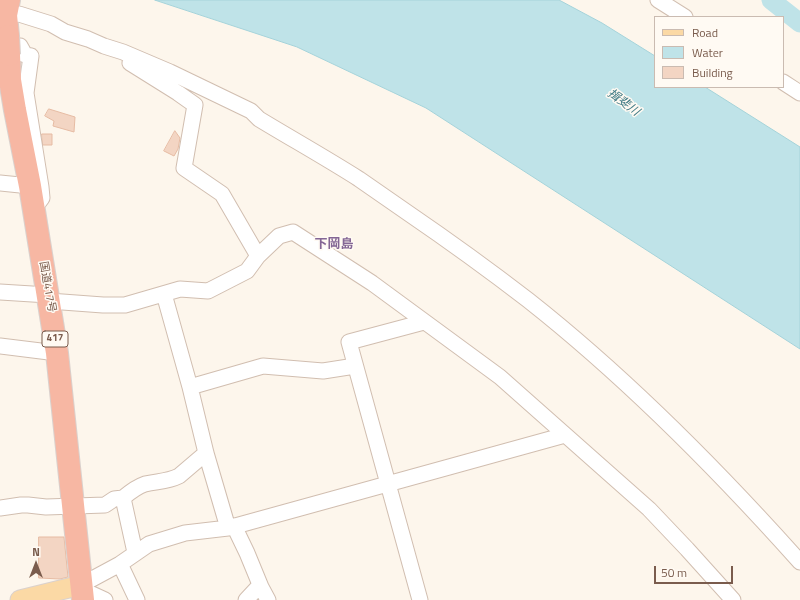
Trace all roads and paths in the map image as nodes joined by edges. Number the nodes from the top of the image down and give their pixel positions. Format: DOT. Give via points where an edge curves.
graph roads {
  1 [pos="658,0"];
  2 [pos="683,16"];
  3 [pos="5,28"];
  4 [pos="104,46"];
  5 [pos="784,83"];
  6 [pos="800,93"];
  7 [pos="0,183"];
  8 [pos="30,186"];
  9 [pos="34,208"];
  10 [pos="258,256"];
  11 [pos="0,292"];
  12 [pos="164,294"];
  13 [pos="48,298"];
  14 [pos="424,322"];
  15 [pos="0,346"];
  16 [pos="57,353"];
  17 [pos="355,366"];
  18 [pos="190,387"];
  19 [pos="565,435"];
  20 [pos="206,453"];
  21 [pos="387,484"];
  22 [pos="123,498"];
  23 [pos="73,507"];
  24 [pos="0,508"];
  25 [pos="231,527"];
  26 [pos="137,552"];
  27 [pos="800,562"];
  28 [pos="120,564"];
  29 [pos="260,585"];
  30 [pos="82,593"];
  31 [pos="135,599"];
  32 [pos="20,600"];
  33 [pos="105,600"];
  34 [pos="246,600"];
  35 [pos="268,600"];
  36 [pos="420,600"];
  37 [pos="733,600"];
  1 -- 2 [label="street"];
  3 -- 4 [label="street" via="19,14"];
  3 -- 8 [label="highway, 国道417号 / 417" via="10,80"];
  3 -- 9 [label="street" via="25,55 31,56 26,93 42,198"];
  4 -- 10 [label="street" via="195,105 184,168 222,194"];
  4 -- 27 [label="street" via="170,72 251,111 259,119 360,180 476,261 529,301 621,379 667,422"];
  5 -- 6 [label="street"];
  7 -- 8 [label="street"];
  8 -- 9 [label="highway, 国道417号 / 417"];
  9 -- 13 [label="highway, 国道417号 / 417"];
  10 -- 12 [label="street" via="247,271 208,291 180,289"];
  10 -- 14 [label="street" via="279,236 293,232 372,283"];
  11 -- 13 [label="street"];
  12 -- 13 [label="street" via="125,305"];
  12 -- 18 [label="street"];
  13 -- 16 [label="highway, 国道417号 / 417"];
  14 -- 17 [label="street" via="349,342"];
  14 -- 19 [label="street" via="500,377"];
  15 -- 16 [label="street"];
  16 -- 23 [label="highway, 国道417号 / 417"];
  17 -- 18 [label="street" via="323,371 263,366"];
  17 -- 21 [label="street"];
  18 -- 20 [label="street"];
  19 -- 21 [label="street"];
  19 -- 37 [label="street" via="648,509"];
  20 -- 22 [label="street" via="179,476 144,484"];
  20 -- 25 [label="street"];
  21 -- 25 [label="street"];
  21 -- 36 [label="street"];
  22 -- 23 [label="street" via="114,499 105,505"];
  22 -- 26 [label="street"];
  23 -- 24 [label="street" via="21,505"];
  23 -- 30 [label="highway, 国道417号 / 417"];
  25 -- 26 [label="street" via="185,533 149,544"];
  25 -- 29 [label="street" via="247,553"];
  26 -- 28 [label="street"];
  28 -- 30 [label="street"];
  28 -- 31 [label="street"];
  29 -- 34 [label="street"];
  29 -- 35 [label="street"];
  30 -- 32 [label="main road"];
  30 -- 33 [label="street"];
}
